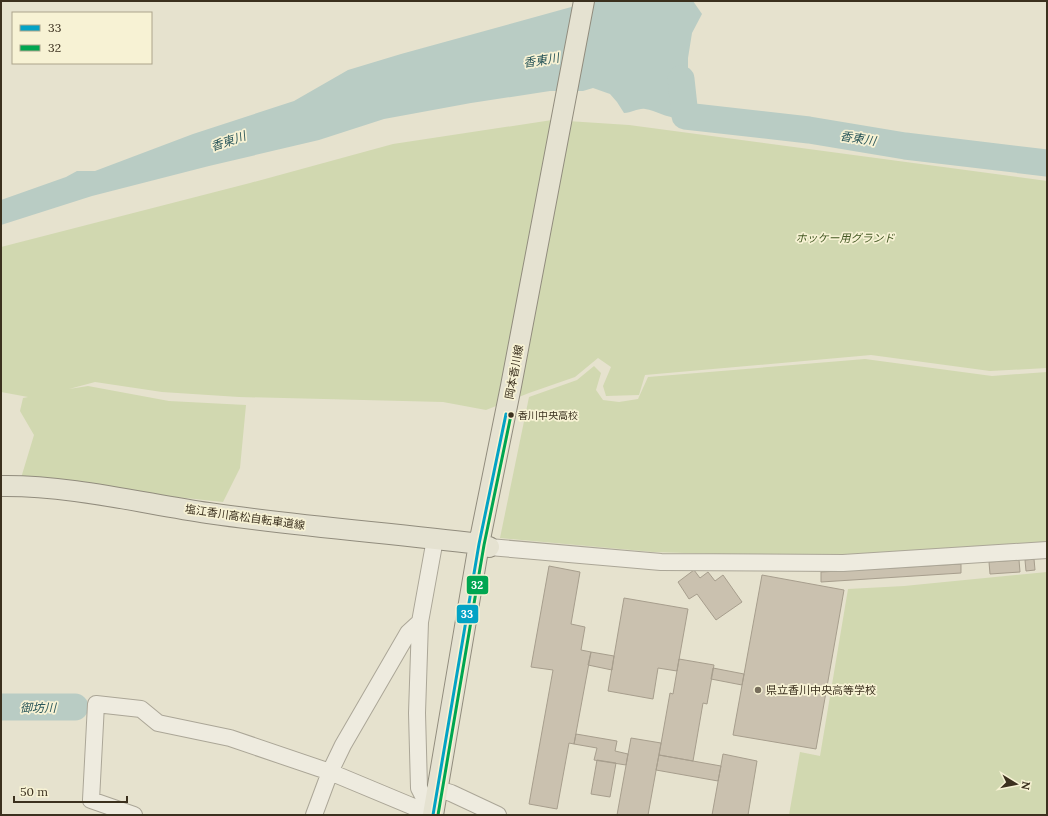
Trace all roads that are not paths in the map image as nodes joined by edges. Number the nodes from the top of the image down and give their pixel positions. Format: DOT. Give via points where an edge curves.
graph roads {
  1 [pos="584,1"];
  2 [pos="1,486"];
  3 [pos="435,539"];
  4 [pos="484,546"];
  5 [pos="1047,550"];
  6 [pos="420,622"];
  7 [pos="330,772"];
  8 [pos="438,789"];
  9 [pos="134,815"];
  10 [pos="314,815"];
  11 [pos="433,815"];
  12 [pos="498,815"];
  1 -- 4 [label="main road, 岡本香川線" via="511,386"];
  2 -- 3 [label="main road, 塩江香川高松自転車道線" via="51,488 215,514"];
  3 -- 4 [label="main road, 塩江香川高松自転車道線"];
  3 -- 6 [label="street"];
  4 -- 5 [label="street" via="661,562 843,563"];
  4 -- 8 [label="main road, 岡本香川線"];
  6 -- 7 [label="street" via="408,633"];
  6 -- 11 [label="street" via="417,713 419,788"];
  7 -- 9 [label="street" via="230,738 158,723 142,709 96,704 91,800"];
  7 -- 10 [label="street"];
  7 -- 11 [label="street"];
  8 -- 11 [label="main road, 岡本香川線"];
  8 -- 12 [label="street"];
}
